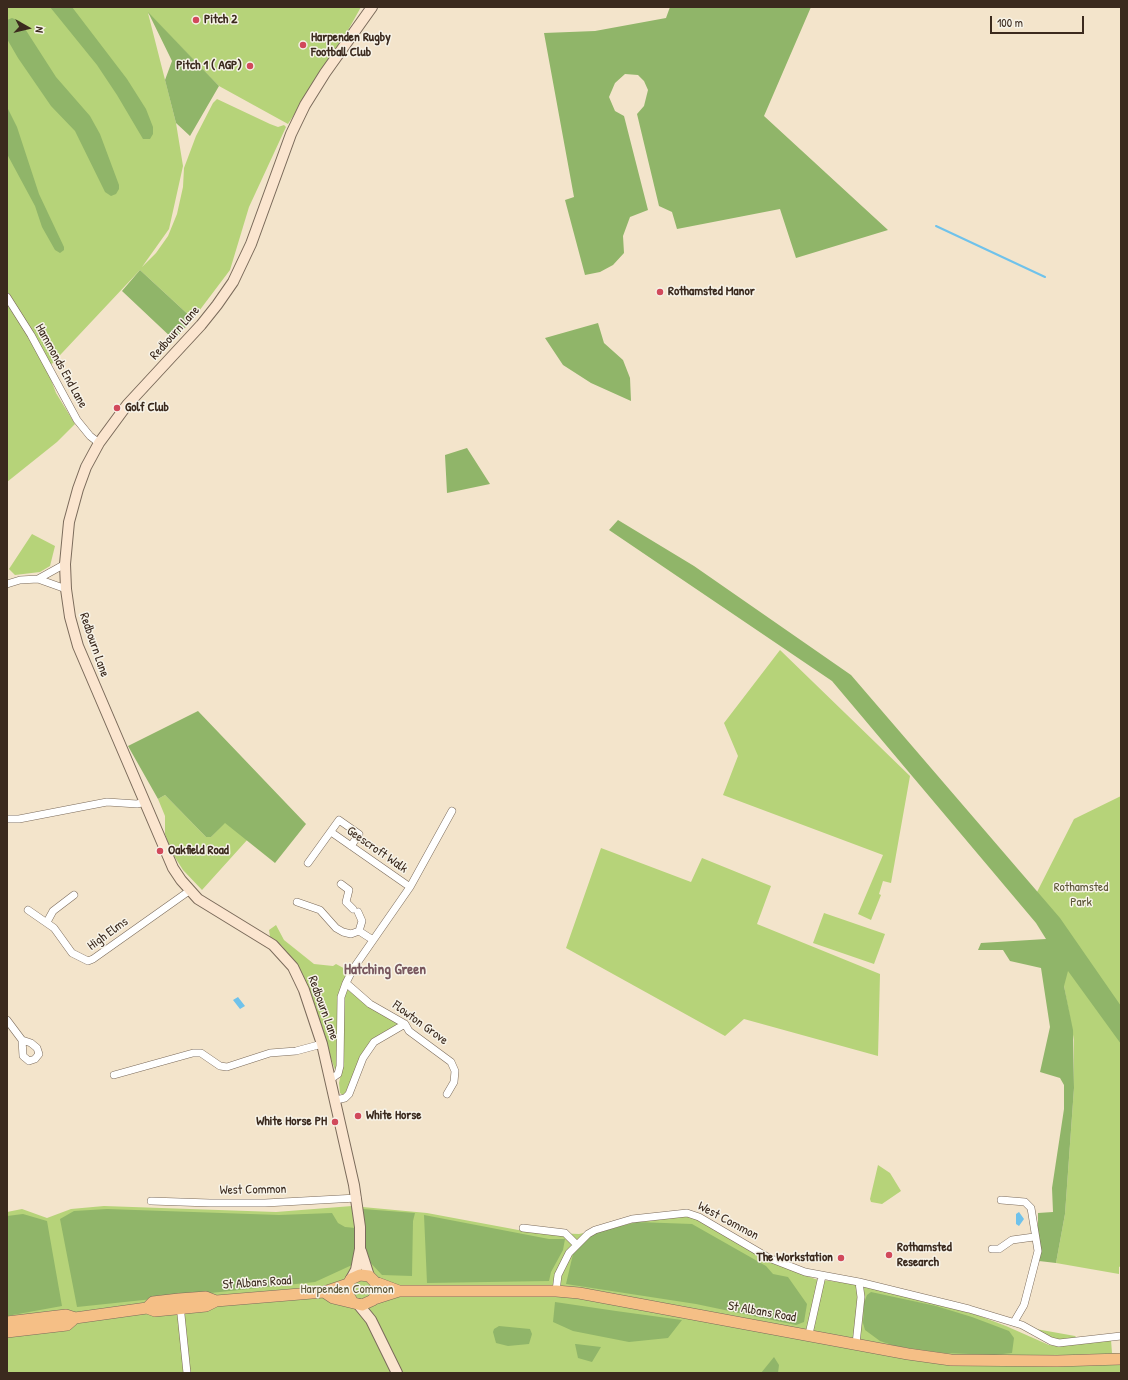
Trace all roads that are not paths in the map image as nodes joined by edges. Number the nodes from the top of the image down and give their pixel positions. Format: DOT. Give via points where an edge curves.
graph roads {
  1 [pos="372,7"];
  2 [pos="7,297"];
  3 [pos="99,443"];
  4 [pos="65,564"];
  5 [pos="38,579"];
  6 [pos="7,584"];
  7 [pos="66,589"];
  8 [pos="145,802"];
  9 [pos="452,811"];
  10 [pos="7,819"];
  11 [pos="331,832"];
  12 [pos="351,846"];
  13 [pos="308,864"];
  14 [pos="341,884"];
  15 [pos="410,887"];
  16 [pos="189,891"];
  17 [pos="74,895"];
  18 [pos="296,902"];
  19 [pos="28,910"];
  20 [pos="47,922"];
  21 [pos="359,931"];
  22 [pos="373,940"];
  23 [pos="346,983"];
  24 [pos="7,1020"];
  25 [pos="404,1024"];
  26 [pos="22,1040"];
  27 [pos="322,1044"];
  28 [pos="114,1075"];
  29 [pos="331,1079"];
  30 [pos="447,1094"];
  31 [pos="336,1100"];
  32 [pos="356,1198"];
  33 [pos="1001,1200"];
  34 [pos="151,1201"];
  35 [pos="523,1228"];
  36 [pos="1034,1237"];
  37 [pos="577,1245"];
  38 [pos="992,1249"];
  39 [pos="360,1250"];
  40 [pos="822,1276"];
  41 [pos="372,1279"];
  42 [pos="350,1282"];
  43 [pos="859,1282"];
  44 [pos="399,1291"];
  45 [pos="556,1291"];
  46 [pos="324,1292"];
  47 [pos="374,1299"];
  48 [pos="355,1303"];
  49 [pos="180,1304"];
  50 [pos="75,1318"];
  51 [pos="371,1320"];
  52 [pos="7,1322"];
  53 [pos="1014,1322"];
  54 [pos="7,1332"];
  55 [pos="809,1334"];
  56 [pos="1121,1336"];
  57 [pos="856,1344"];
  58 [pos="1121,1359"];
  59 [pos="186,1373"];
  60 [pos="397,1373"];
  1 -- 3 [label="main road, Redbourn Lane" via="305,105 291,134 250,244 232,282 201,325 127,405"];
  2 -- 3 [label="street, Hammonds End Lane" via="31,335 77,420"];
  3 -- 4 [label="main road, Redbourn Lane" via="78,489 69,522"];
  4 -- 5 [label="street"];
  4 -- 7 [label="main road, Redbourn Lane"];
  5 -- 6 [label="street"];
  5 -- 7 [label="street"];
  7 -- 8 [label="main road, Redbourn Lane" via="78,646"];
  8 -- 10 [label="street" via="108,802"];
  8 -- 16 [label="main road, Redbourn Lane" via="173,868"];
  9 -- 15 [label="street"];
  11 -- 12 [label="street, Geescroft Walk"];
  11 -- 12 [label="street" via="339,820 359,834"];
  11 -- 13 [label="street"];
  12 -- 15 [label="street, Geescroft Walk"];
  14 -- 21 [label="street" via="349,890 346,902 362,921"];
  15 -- 22 [label="street"];
  16 -- 20 [label="street, High Elms" via="91,961 83,960 72,953"];
  16 -- 27 [label="main road, Redbourn Lane" via="207,906 264,938 282,953 293,967 304,990"];
  17 -- 20 [label="street" via="53,910"];
  18 -- 21 [label="street" via="320,910 343,932 351,934"];
  19 -- 20 [label="street, High Elms"];
  21 -- 22 [label="street"];
  22 -- 23 [label="street"];
  23 -- 25 [label="street, Flowton Grove" via="370,1004"];
  23 -- 29 [label="street" via="341,997 340,1066 338,1074"];
  24 -- 26 [label="street"];
  25 -- 30 [label="street, Flowton Grove" via="409,1031 451,1062 455,1071 454,1082"];
  25 -- 31 [label="street" via="374,1042 363,1058 348,1094 345,1098"];
  27 -- 28 [label="street" via="296,1051 270,1053 227,1066 220,1066 200,1053 193,1053"];
  27 -- 29 [label="main road, Redbourn Lane"];
  29 -- 31 [label="main road, Redbourn Lane"];
  31 -- 32 [label="main road, Redbourn Lane"];
  32 -- 34 [label="street, West Common" via="265,1203"];
  32 -- 39 [label="main road, Redbourn Lane"];
  33 -- 36 [label="street" via="1025,1202 1029,1205 1033,1212"];
  35 -- 37 [label="street" via="565,1233"];
  36 -- 38 [label="street" via="1012,1240 999,1249"];
  36 -- 53 [label="street" via="1038,1252 1036,1262 1024,1305"];
  37 -- 40 [label="street, West Common" via="595,1230 614,1224 632,1219 686,1213 699,1217 784,1265"];
  37 -- 45 [label="street, West Common" via="569,1253 558,1275"];
  39 -- 41 [label="main road, Redbourn Lane"];
  39 -- 42 [label="main road, Redbourn Lane" via="356,1270"];
  40 -- 43 [label="street, West Common"];
  40 -- 55 [label="street"];
  41 -- 42 [label="main road, St Albans Road" via="360,1275"];
  41 -- 44 [label="main road, St Albans Road"];
  41 -- 47 [label="main road" via="377,1290"];
  42 -- 46 [label="main road, St Albans Road"];
  42 -- 48 [label="main road" via="347,1293"];
  43 -- 53 [label="street, West Common"];
  43 -- 57 [label="street" via="862,1297"];
  44 -- 45 [label="main road, St Albans Road"];
  44 -- 47 [label="main road, St Albans Road"];
  45 -- 55 [label="main road, St Albans Road"];
  46 -- 48 [label="main road, St Albans Road" via="333,1298"];
  46 -- 49 [label="main road, St Albans Road" via="216,1301 206,1297"];
  47 -- 48 [label="main road, St Albans Road" via="366,1304"];
  47 -- 51 [label="main road"];
  48 -- 51 [label="main road"];
  49 -- 50 [label="main road, St Albans Road" via="153,1302 147,1308"];
  49 -- 59 [label="street"];
  50 -- 52 [label="main road, St Albans Road" via="66,1315"];
  50 -- 54 [label="main road, St Albans Road" via="67,1325"];
  51 -- 60 [label="main road"];
  53 -- 56 [label="street, West Common" via="1059,1343"];
  55 -- 57 [label="main road, St Albans Road"];
  57 -- 58 [label="main road, St Albans Road" via="951,1360"];
}
